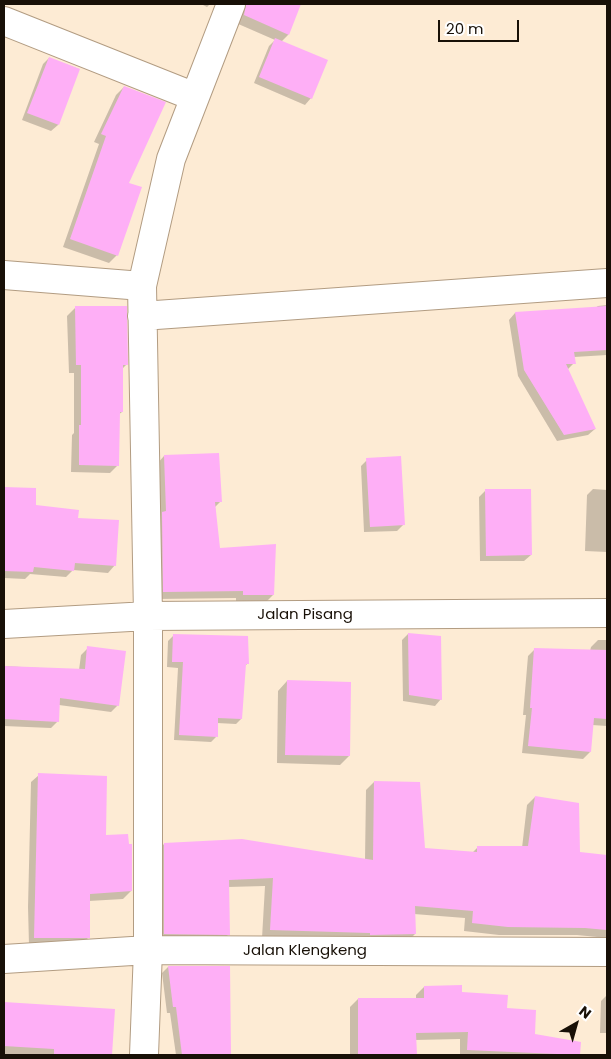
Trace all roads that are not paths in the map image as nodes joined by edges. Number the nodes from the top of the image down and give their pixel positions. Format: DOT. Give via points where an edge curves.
graph roads {
  1 [pos="231,4"];
  2 [pos="4,21"];
  3 [pos="195,97"];
  4 [pos="4,275"];
  5 [pos="607,283"];
  6 [pos="142,286"];
  7 [pos="142,316"];
  8 [pos="607,613"];
  9 [pos="148,616"];
  10 [pos="4,624"];
  11 [pos="148,950"];
  12 [pos="607,952"];
  13 [pos="4,959"];
  14 [pos="144,1055"];
  1 -- 3 [label="street"];
  2 -- 3 [label="street"];
  3 -- 6 [label="street" via="171,159"];
  4 -- 6 [label="street"];
  5 -- 7 [label="street"];
  6 -- 7 [label="street"];
  7 -- 9 [label="street"];
  8 -- 9 [label="street, Jalan Pisang"];
  9 -- 10 [label="street, Jalan Pisang"];
  9 -- 11 [label="street"];
  11 -- 12 [label="street, Jalan Klengkeng"];
  11 -- 13 [label="street, Jalan Klengkeng"];
  11 -- 14 [label="street"];
}
